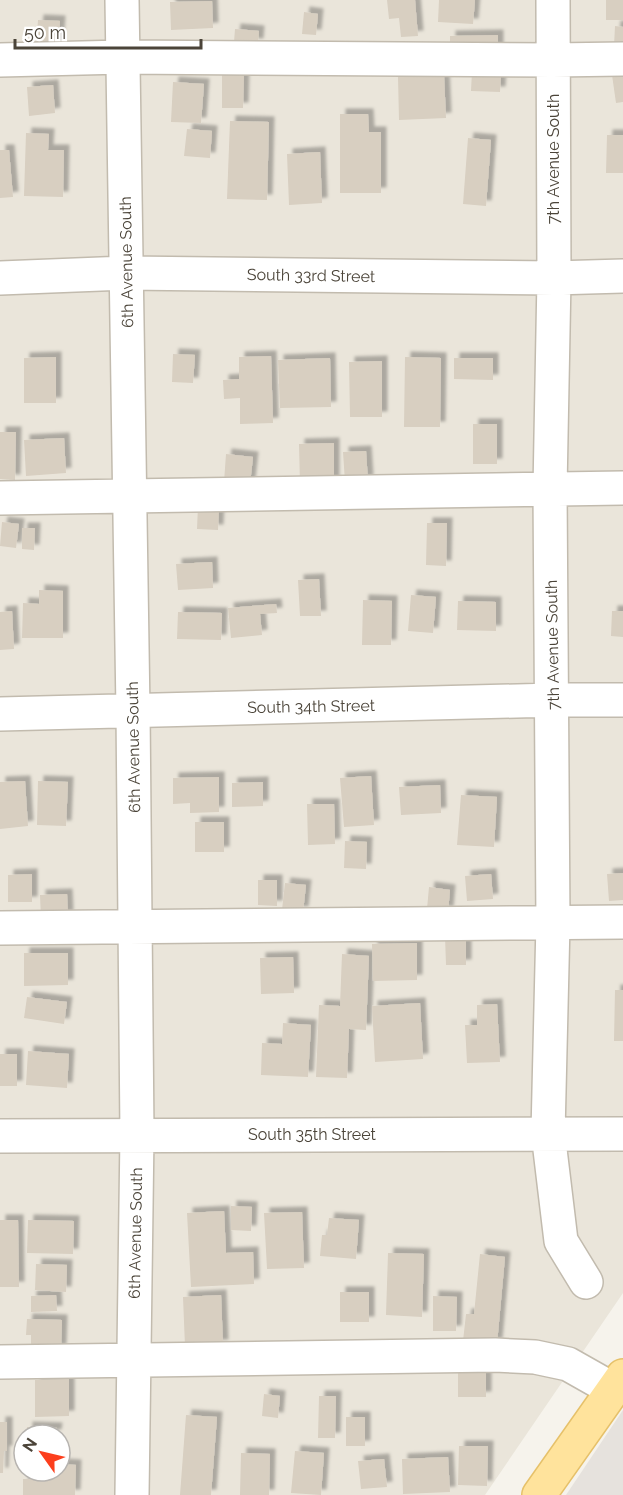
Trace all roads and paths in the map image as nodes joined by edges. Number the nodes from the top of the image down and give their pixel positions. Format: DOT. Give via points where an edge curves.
graph roads {
  1 [pos="122,0"];
  2 [pos="553,0"];
  3 [pos="123,57"];
  4 [pos="623,59"];
  5 [pos="0,60"];
  6 [pos="553,60"];
  7 [pos="126,273"];
  8 [pos="623,276"];
  9 [pos="0,278"];
  10 [pos="554,278"];
  11 [pos="623,488"];
  12 [pos="550,489"];
  13 [pos="130,497"];
  14 [pos="0,498"];
  15 [pos="553,700"];
  16 [pos="623,700"];
  17 [pos="133,711"];
  18 [pos="0,714"];
  19 [pos="623,922"];
  20 [pos="553,923"];
  21 [pos="135,926"];
  22 [pos="0,928"];
  23 [pos="548,1133"];
  24 [pos="137,1134"];
  25 [pos="623,1134"];
  26 [pos="0,1136"];
  27 [pos="586,1282"];
  28 [pos="134,1361"];
  29 [pos="0,1362"];
  30 [pos="618,1383"];
  31 [pos="132,1495"];
  32 [pos="539,1495"];
  1 -- 3 [label="street, 6th Avenue South"];
  2 -- 6 [label="street, 7th Avenue South"];
  3 -- 5 [label="street"];
  3 -- 6 [label="street"];
  3 -- 7 [label="street, 6th Avenue South"];
  4 -- 6 [label="street"];
  6 -- 10 [label="street, 7th Avenue South"];
  7 -- 9 [label="street, South 33rd Street"];
  7 -- 10 [label="street, South 33rd Street"];
  7 -- 13 [label="street, 6th Avenue South"];
  8 -- 10 [label="street, South 33rd Street"];
  10 -- 12 [label="street, 7th Avenue South"];
  11 -- 12 [label="street"];
  12 -- 13 [label="street"];
  12 -- 15 [label="street, 7th Avenue South"];
  13 -- 14 [label="street"];
  13 -- 17 [label="street, 6th Avenue South"];
  15 -- 16 [label="street, South 34th Street"];
  15 -- 17 [label="street, South 34th Street"];
  15 -- 20 [label="street, 7th Avenue South"];
  17 -- 18 [label="street, South 34th Street"];
  17 -- 21 [label="street, 6th Avenue South"];
  19 -- 20 [label="street"];
  20 -- 21 [label="street"];
  20 -- 23 [label="street, 7th Avenue South"];
  21 -- 22 [label="street"];
  21 -- 24 [label="street, 6th Avenue South"];
  23 -- 24 [label="street, South 35th Street"];
  23 -- 25 [label="street, South 35th Street"];
  23 -- 27 [label="street, 7th Avenue South" via="561,1241"];
  24 -- 26 [label="street, South 35th Street"];
  24 -- 28 [label="street, 6th Avenue South"];
  28 -- 29 [label="street"];
  28 -- 30 [label="street" via="495,1355 568,1364"];
  28 -- 31 [label="street, 6th Avenue South"];
  30 -- 32 [label="main road"];
}
